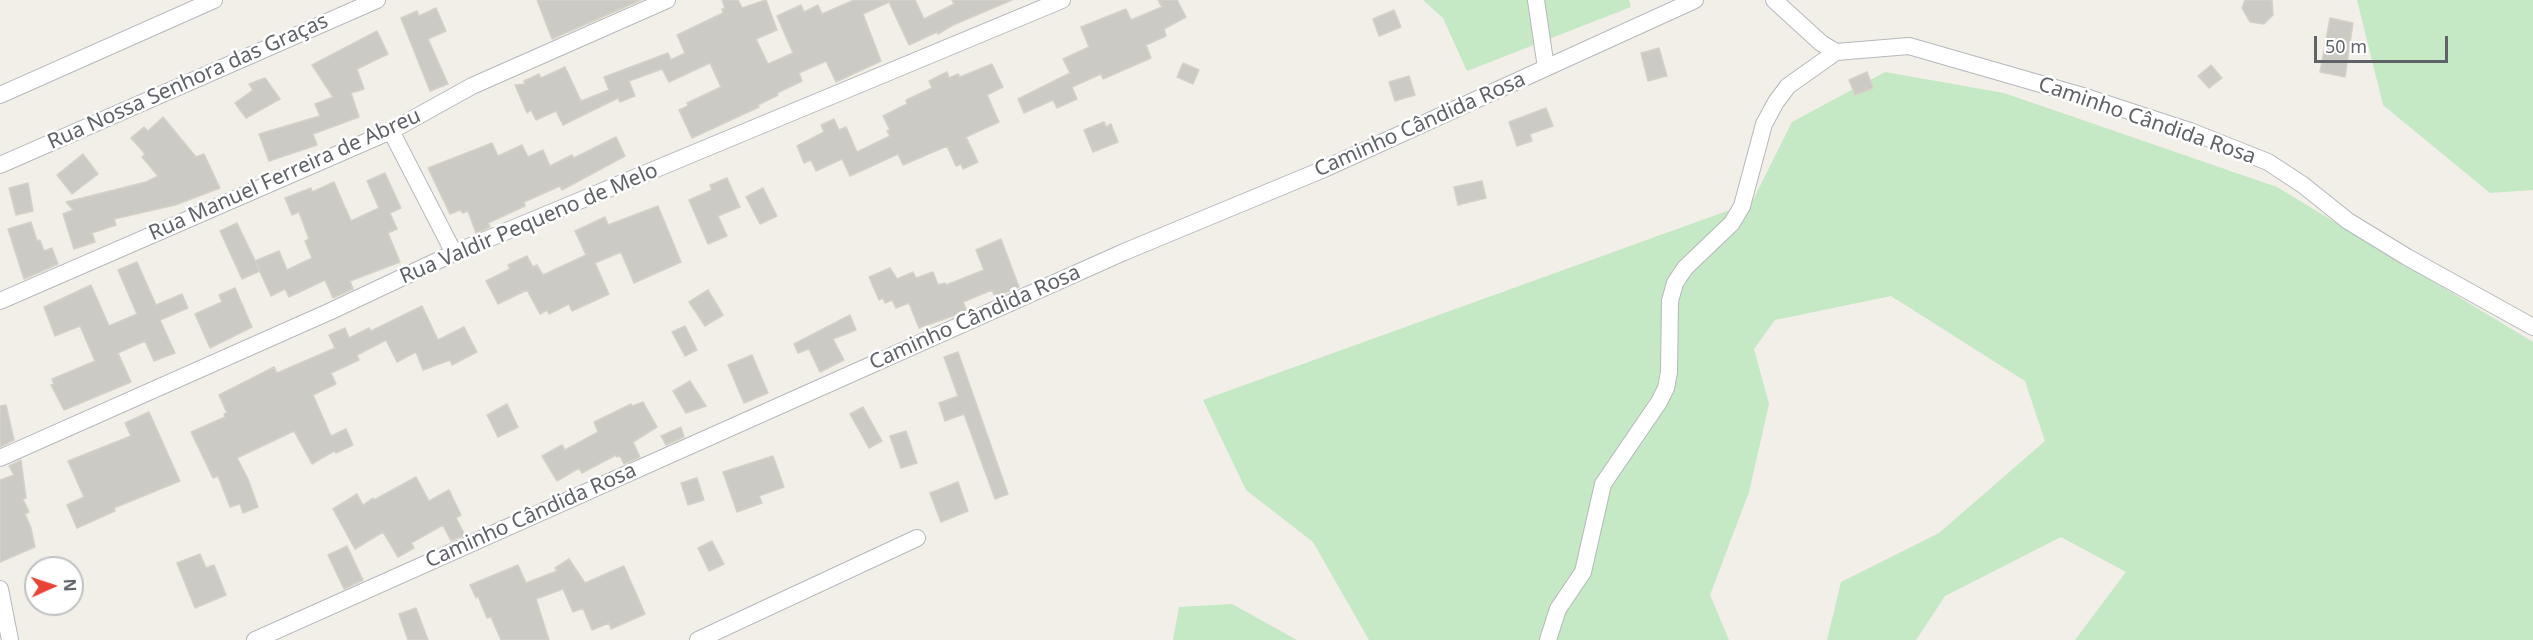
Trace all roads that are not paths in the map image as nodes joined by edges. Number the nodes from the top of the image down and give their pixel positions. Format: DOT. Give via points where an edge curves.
graph roads {
  1 [pos="214,0"];
  2 [pos="377,0"];
  3 [pos="667,0"];
  4 [pos="1062,0"];
  5 [pos="1536,0"];
  6 [pos="1695,0"];
  7 [pos="1774,0"];
  8 [pos="1836,52"];
  9 [pos="1546,68"];
  10 [pos="0,95"];
  11 [pos="391,132"];
  12 [pos="0,165"];
  13 [pos="454,253"];
  14 [pos="0,301"];
  15 [pos="2533,327"];
  16 [pos="0,458"];
  17 [pos="917,538"];
  18 [pos="0,589"];
  19 [pos="10,640"];
  20 [pos="255,640"];
  21 [pos="698,640"];
  22 [pos="1548,640"];
  1 -- 10 [label="street"];
  2 -- 12 [label="street, Rua Nossa Senhora das Graças"];
  3 -- 11 [label="street, Rua Manuel Ferreira de Abreu" via="472,86"];
  4 -- 13 [label="street, Rua Valdir Pequeno de Melo"];
  5 -- 9 [label="street"];
  6 -- 9 [label="street, Caminho Cândida Rosa"];
  7 -- 8 [label="street"];
  8 -- 15 [label="street, Caminho Cândida Rosa" via="1909,46 2086,97 2268,162 2349,221"];
  8 -- 22 [label="street" via="1788,87 1776,102 1764,124 1742,206 1732,223 1685,268 1675,283 1670,301 1666,388 1603,484 1583,572 1558,609"];
  9 -- 20 [label="street, Caminho Cândida Rosa"];
  11 -- 13 [label="street"];
  11 -- 14 [label="street, Rua Manuel Ferreira de Abreu"];
  13 -- 16 [label="street, Rua Valdir Pequeno de Melo"];
  17 -- 21 [label="street"];
  18 -- 19 [label="street"];
}
